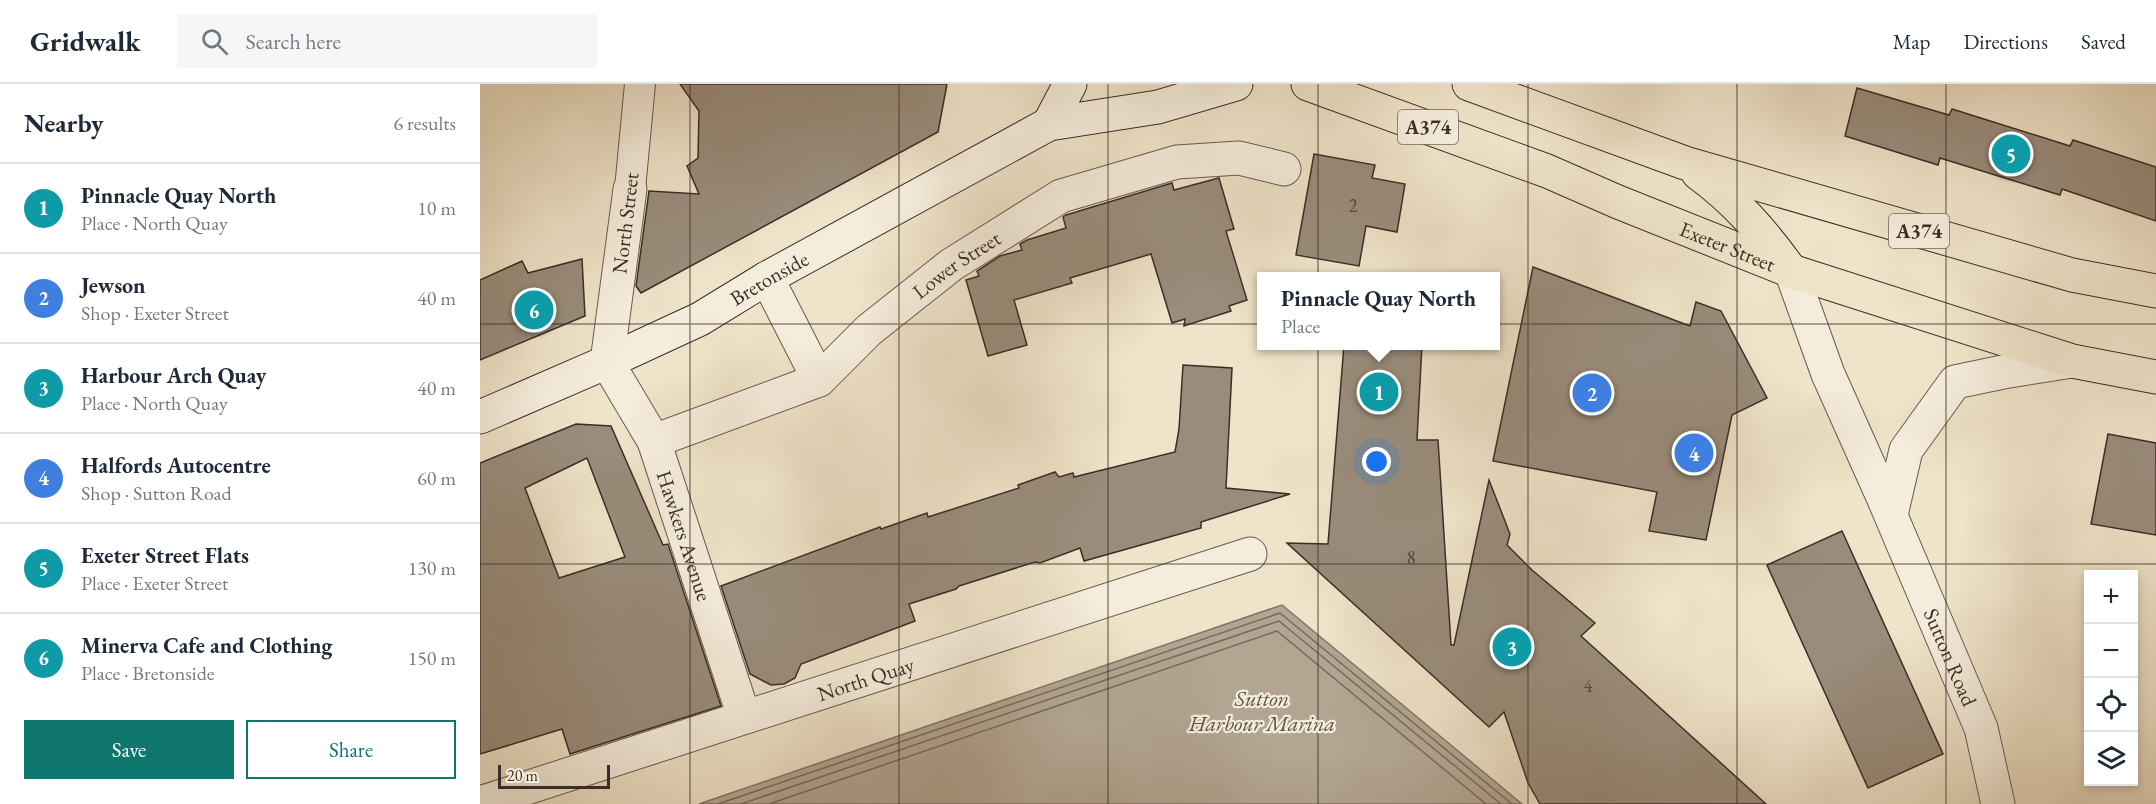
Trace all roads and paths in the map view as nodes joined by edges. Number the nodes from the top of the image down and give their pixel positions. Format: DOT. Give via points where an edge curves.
graph roads {
  1 [pos="640,84"];
  2 [pos="1070,84"];
  3 [pos="1236,84"];
  4 [pos="1308,84"];
  5 [pos="1469,84"];
  6 [pos="1049,124"];
  7 [pos="1684,163"];
  8 [pos="1284,169"];
  9 [pos="630,189"];
  10 [pos="1791,271"];
  11 [pos="767,278"];
  12 [pos="2156,291"];
  13 [pos="2072,361"];
  14 [pos="607,362"];
  15 [pos="2156,377"];
  16 [pos="819,380"];
  17 [pos="480,417"];
  18 [pos="654,441"];
  19 [pos="1891,516"];
  20 [pos="1250,554"];
  21 [pos="744,717"];
  22 [pos="480,803"];
  23 [pos="1998,804"];
  1 -- 9 [label="street, North Street"];
  2 -- 6 [label="street"];
  3 -- 6 [label="street, Bretonside" via="1158,107"];
  4 -- 10 [label="main road, Exeter Street / A374" via="1547,171"];
  5 -- 7 [label="main road, A374"];
  6 -- 11 [label="street, Bretonside"];
  7 -- 10 [label="main road" via="1725,193 1762,232"];
  7 -- 12 [label="main road, A374" via="2072,275"];
  8 -- 16 [label="street, Lower Street" via="1239,158 1177,162 1061,195 951,265 869,330"];
  9 -- 14 [label="street, North Street"];
  10 -- 13 [label="main road, Exeter Street / A374"];
  10 -- 19 [label="street, Sutton Road" via="1828,374"];
  11 -- 14 [label="street, Bretonside" via="700,318"];
  11 -- 16 [label="street"];
  13 -- 15 [label="main road, Exeter Street / A374"];
  13 -- 19 [label="street" via="1955,382 1906,450"];
  14 -- 17 [label="street, Bretonside"];
  14 -- 18 [label="street, Hawkers Avenue"];
  16 -- 18 [label="street, Lower Street"];
  18 -- 21 [label="street, Hawkers Avenue"];
  19 -- 23 [label="street, Sutton Road" via="1981,728"];
  20 -- 21 [label="street, North Quay"];
  21 -- 22 [label="street, North Quay"];
}
